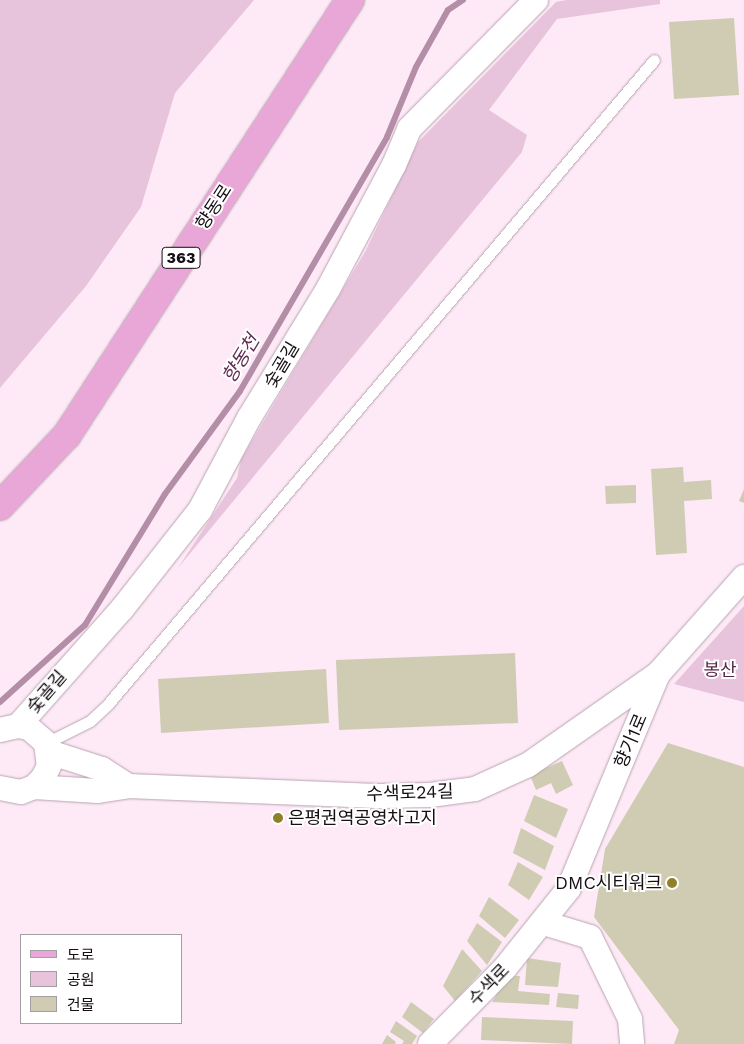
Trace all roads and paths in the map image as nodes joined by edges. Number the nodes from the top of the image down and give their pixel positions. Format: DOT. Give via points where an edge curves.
graph roads {
  1 [pos="350,0"];
  2 [pos="536,0"];
  3 [pos="654,60"];
  4 [pos="0,506"];
  5 [pos="744,577"];
  6 [pos="658,674"];
  7 [pos="9,728"];
  8 [pos="47,748"];
  9 [pos="128,786"];
  10 [pos="34,787"];
  11 [pos="2,791"];
  12 [pos="544,923"];
  13 [pos="430,1044"];
  14 [pos="632,1044"];
  1 -- 4 [label="main road, 향동로 / 363" via="67,435"];
  2 -- 7 [label="street, 숯골길" via="409,129 394,165 328,289 249,418 200,510 122,609"];
  3 -- 8 [label="lane" via="108,704 90,721"];
  5 -- 6 [label="street, 향기1로"];
  6 -- 9 [label="street, 수색로24길" via="528,765 475,789 430,795 382,796"];
  6 -- 12 [label="street, 향기1로" via="569,888"];
  7 -- 8 [label="street" via="29,728"];
  8 -- 9 [label="street" via="102,769"];
  8 -- 10 [label="street" via="49,766 44,778"];
  9 -- 10 [label="street, 수색로24길" via="98,791"];
  10 -- 11 [label="street, 수색로24길" via="21,792"];
  12 -- 13 [label="street, 수색로"];
  12 -- 14 [label="street" via="590,937 630,1019"];
}
